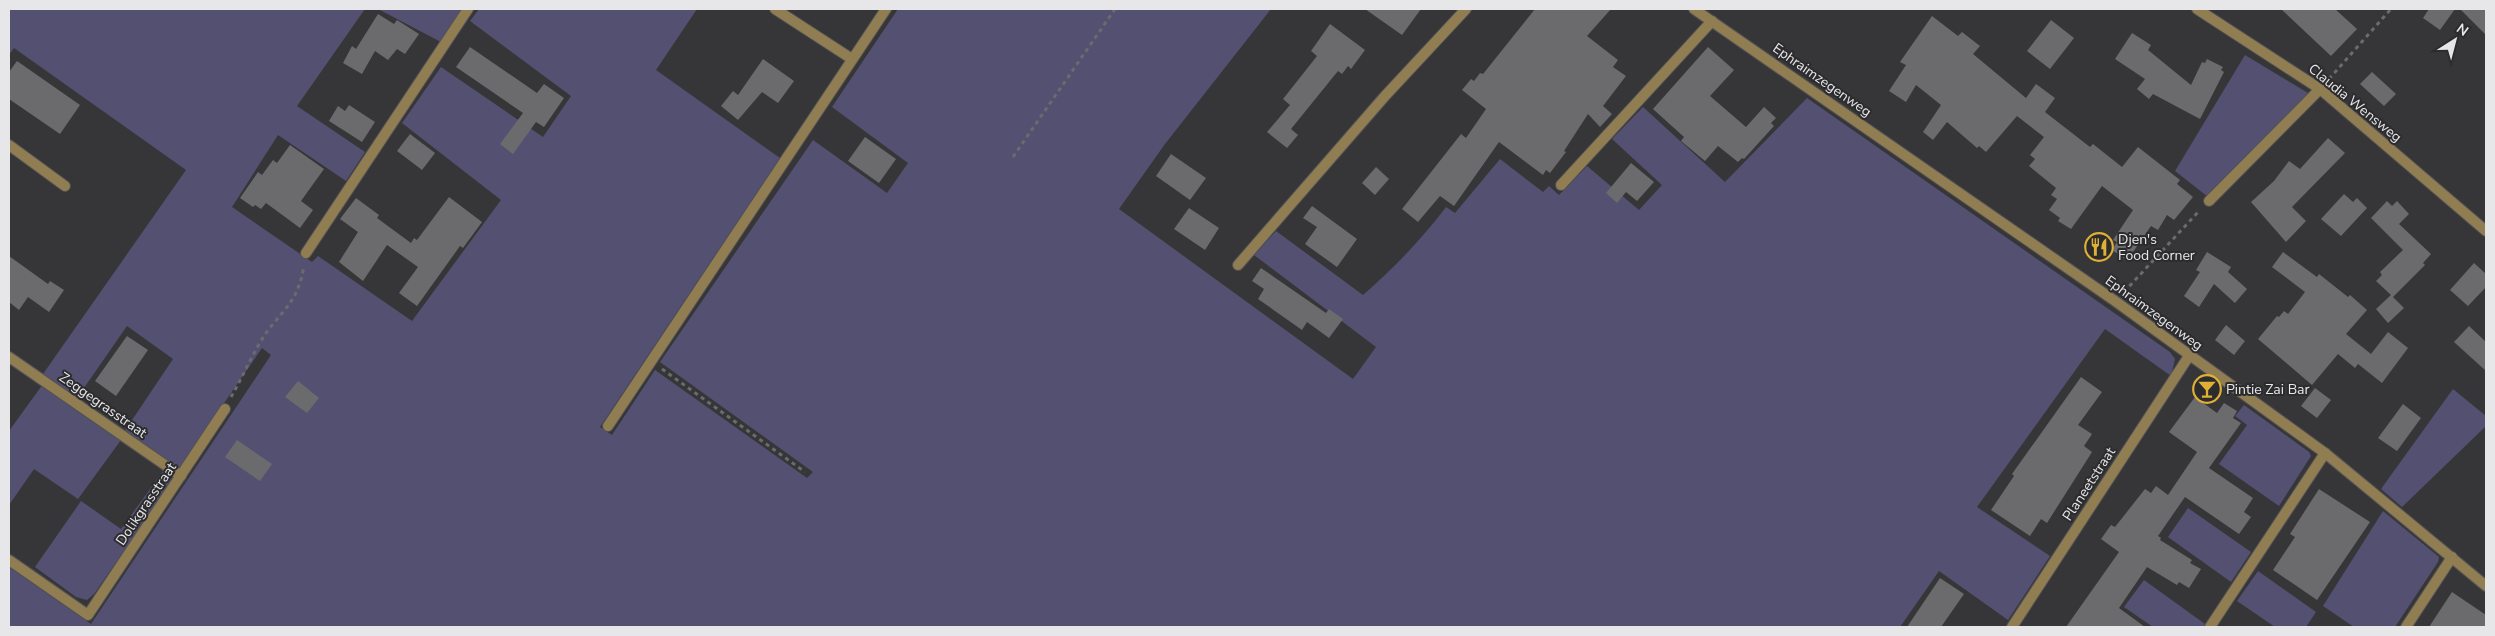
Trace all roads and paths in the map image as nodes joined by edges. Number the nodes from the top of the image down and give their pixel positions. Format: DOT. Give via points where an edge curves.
graph roads {
  1 [pos="468,9"];
  2 [pos="775,9"];
  3 [pos="886,9"];
  4 [pos="1115,9"];
  5 [pos="1466,9"];
  6 [pos="1694,9"];
  7 [pos="2197,9"];
  8 [pos="2391,9"];
  9 [pos="1712,21"];
  10 [pos="852,59"];
  11 [pos="2320,89"];
  12 [pos="9,145"];
  13 [pos="1013,157"];
  14 [pos="1561,185"];
  15 [pos="65,186"];
  16 [pos="2209,201"];
  17 [pos="2486,231"];
  18 [pos="306,253"];
  19 [pos="1238,266"];
  20 [pos="2116,301"];
  21 [pos="2189,356"];
  22 [pos="9,357"];
  23 [pos="651,361"];
  24 [pos="225,409"];
  25 [pos="608,426"];
  26 [pos="2325,453"];
  27 [pos="805,472"];
  28 [pos="181,476"];
  29 [pos="2452,557"];
  30 [pos="9,560"];
  31 [pos="2486,586"];
  32 [pos="2012,627"];
  33 [pos="2210,627"];
  34 [pos="2406,627"];
  1 -- 18 [label="street"];
  2 -- 10 [label="street"];
  3 -- 10 [label="street"];
  4 -- 13 [label="path"];
  5 -- 19 [label="street" via="1385,96"];
  6 -- 9 [label="street, Ephraimzegenweg"];
  7 -- 11 [label="street, Claudia Wensweg"];
  8 -- 11 [label="path"];
  9 -- 14 [label="street"];
  9 -- 20 [label="street, Ephraimzegenweg"];
  10 -- 23 [label="street"];
  11 -- 16 [label="street"];
  11 -- 17 [label="street, Claudia Wensweg"];
  12 -- 15 [label="street"];
  16 -- 20 [label="path"];
  18 -- 24 [label="path" via="301,283 291,305 268,330"];
  20 -- 21 [label="street, Ephraimzegenweg"];
  21 -- 26 [label="street, Ephraimzegenweg"];
  21 -- 32 [label="street, Planeetstraat"];
  22 -- 28 [label="street, Zeggegrasstraat"];
  23 -- 25 [label="street"];
  23 -- 27 [label="path"];
  24 -- 28 [label="street, Dolikgrasstraat"];
  26 -- 29 [label="street, Ephraimzegenweg"];
  26 -- 33 [label="street"];
  28 -- 30 [label="street, Dolikgrasstraat" via="88,615"];
  29 -- 31 [label="street, Ephraimzegenweg"];
  29 -- 34 [label="street"];
}
